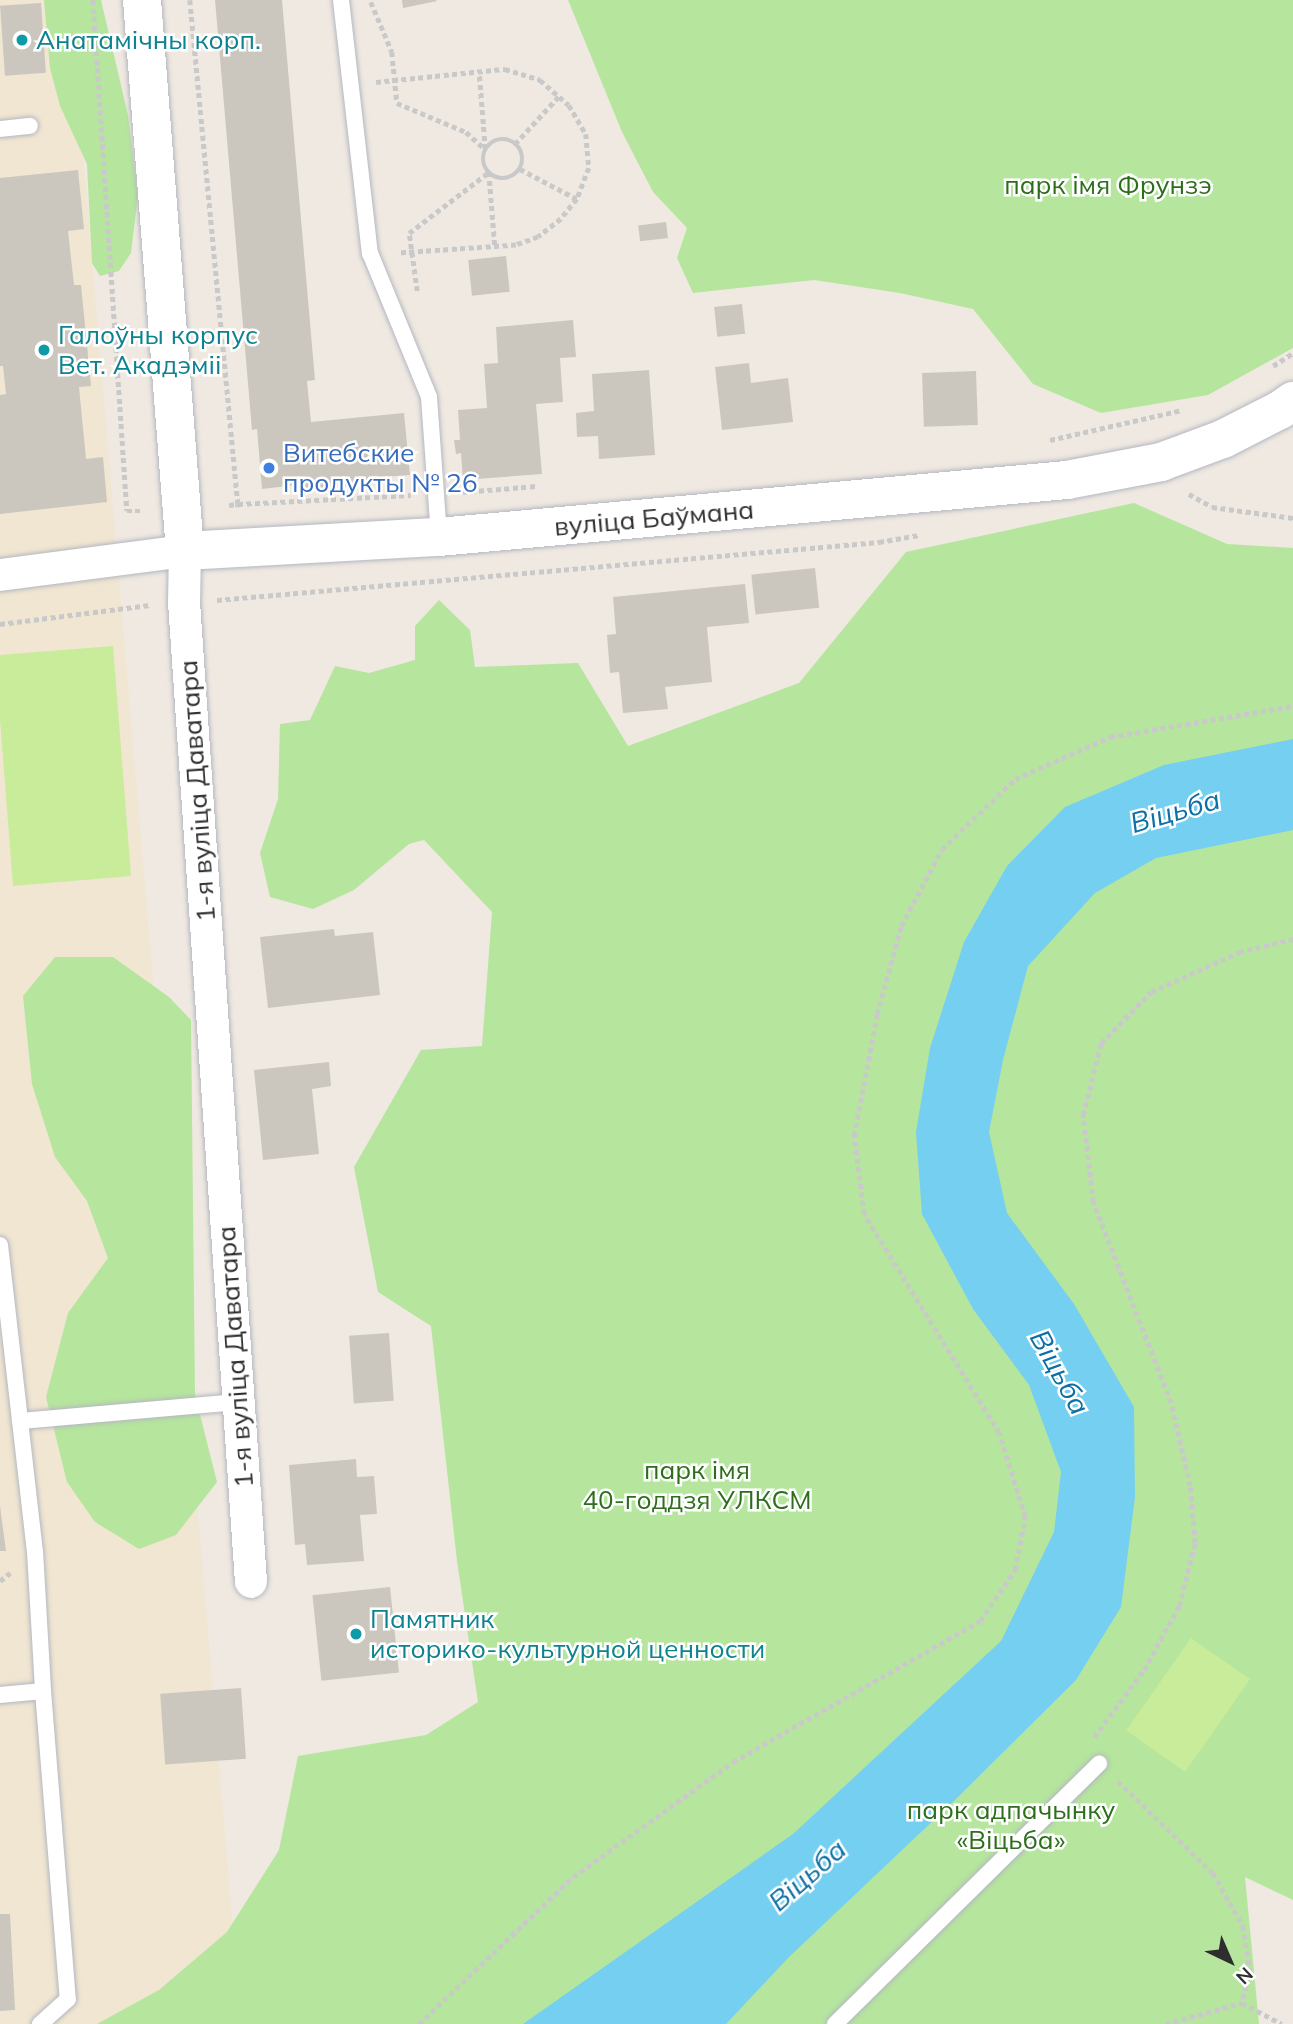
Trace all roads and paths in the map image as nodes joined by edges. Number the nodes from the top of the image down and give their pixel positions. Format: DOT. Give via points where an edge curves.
graph roads {
  1 [pos="93,0"];
  2 [pos="142,0"];
  3 [pos="190,0"];
  4 [pos="341,0"];
  5 [pos="370,0"];
  6 [pos="479,72"];
  7 [pos="395,80"];
  8 [pos="351,85"];
  9 [pos="559,96"];
  10 [pos="30,127"];
  11 [pos="0,129"];
  12 [pos="515,144"];
  13 [pos="485,149"];
  14 [pos="520,169"];
  15 [pos="489,172"];
  16 [pos="577,200"];
  17 [pos="495,246"];
  18 [pos="370,253"];
  19 [pos="412,253"];
  20 [pos="418,301"];
  21 [pos="1293,353"];
  22 [pos="1271,367"];
  23 [pos="1293,401"];
  24 [pos="1190,409"];
  25 [pos="1040,442"];
  26 [pos="1161,462"];
  27 [pos="545,485"];
  28 [pos="436,494"];
  29 [pos="152,511"];
  30 [pos="1293,518"];
  31 [pos="439,537"];
  32 [pos="185,551"];
  33 [pos="0,575"];
  34 [pos="127,597"];
  35 [pos="158,604"];
  36 [pos="128,607"];
  37 [pos="0,624"];
  38 [pos="1293,706"];
  39 [pos="1293,939"];
  40 [pos="0,1245"];
  41 [pos="239,1402"];
  42 [pos="20,1421"];
  43 [pos="251,1582"];
  44 [pos="43,1691"];
  45 [pos="0,1695"];
  46 [pos="1099,1764"];
  47 [pos="1242,2003"];
  48 [pos="40,2024"];
  49 [pos="419,2024"];
  50 [pos="835,2024"];
  51 [pos="1165,2024"];
  52 [pos="1282,2024"];
  1 -- 29 [label="path" via="127,512"];
  2 -- 32 [label="street, 1-я вуліца Даватара"];
  3 -- 28 [label="path" via="238,504"];
  4 -- 8 [label="lane"];
  5 -- 7 [label="path" via="392,52"];
  6 -- 7 [label="path"];
  6 -- 9 [label="path" via="505,69 541,80"];
  6 -- 13 [label="path"];
  7 -- 8 [label="path"];
  7 -- 13 [label="path" via="397,103 466,132"];
  8 -- 18 [label="lane"];
  9 -- 12 [label="path"];
  9 -- 16 [label="path" via="586,134 589,168"];
  10 -- 11 [label="lane"];
  12 -- 13 [label="path" via="502,138"];
  12 -- 14 [label="path" via="523,159"];
  13 -- 15 [label="path" via="482,159"];
  14 -- 15 [label="path" via="503,179"];
  14 -- 16 [label="path"];
  15 -- 17 [label="path"];
  15 -- 19 [label="path" via="409,233"];
  16 -- 17 [label="path" via="538,237"];
  17 -- 19 [label="path"];
  18 -- 19 [label="path"];
  18 -- 28 [label="lane" via="429,397"];
  19 -- 20 [label="path"];
  21 -- 22 [label="path"];
  23 -- 26 [label="street, вуліца Баўмана" via="1223,439"];
  24 -- 25 [label="path"];
  26 -- 30 [label="path" via="1185,492 1212,507"];
  26 -- 31 [label="street, вуліца Баўмана" via="1066,480"];
  27 -- 28 [label="path"];
  28 -- 31 [label="lane"];
  31 -- 32 [label="street, вуліца Баўмана"];
  32 -- 33 [label="street, вуліца Баўмана"];
  32 -- 41 [label="street, 1-я вуліца Даватара" via="184,602"];
  34 -- 36 [label="path"];
  35 -- 36 [label="path"];
  36 -- 37 [label="path"];
  38 -- 49 [label="path" via="1110,737 1016,779 942,849 901,926 877,1014 854,1136 864,1214 999,1433 1025,1517 1015,1570 980,1622 733,1762 573,1877"];
  39 -- 46 [label="path" via="1239,952 1152,992 1101,1043 1083,1115 1093,1202 1171,1403 1190,1486 1195,1543 1179,1606 1144,1670 1084,1750"];
  40 -- 42 [label="lane"];
  41 -- 42 [label="lane"];
  41 -- 43 [label="street, 1-я вуліца Даватара"];
  42 -- 44 [label="lane" via="35,1551"];
  44 -- 45 [label="lane"];
  44 -- 48 [label="lane" via="68,1999"];
  46 -- 47 [label="path" via="1213,1873 1243,1926 1250,1969"];
  46 -- 50 [label="lane"];
  47 -- 51 [label="path"];
  47 -- 52 [label="path"];
}
